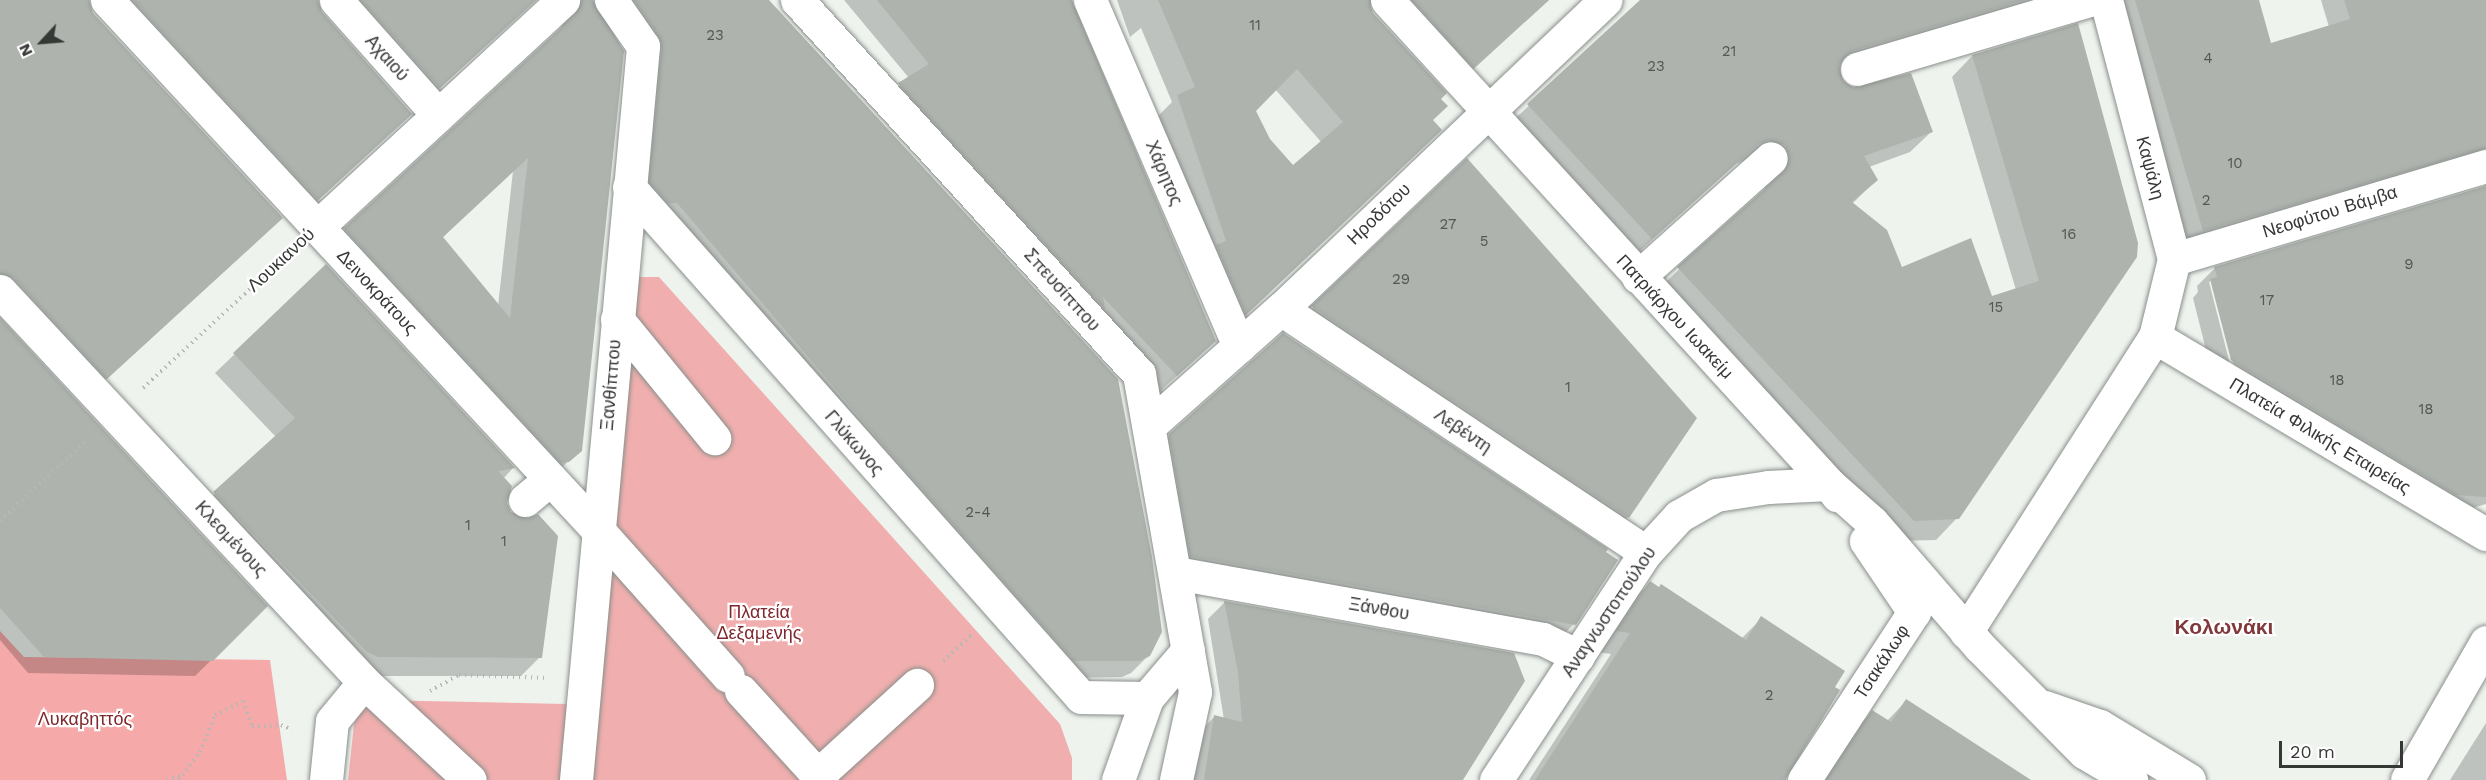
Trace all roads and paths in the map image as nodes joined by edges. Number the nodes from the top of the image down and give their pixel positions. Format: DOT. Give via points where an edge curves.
graph roads {
  1 [pos="107,0"];
  2 [pos="336,0"];
  3 [pos="562,0"];
  4 [pos="611,0"];
  5 [pos="796,0"];
  6 [pos="1090,0"];
  7 [pos="1386,0"];
  8 [pos="1606,0"];
  9 [pos="2090,0"];
  10 [pos="2106,0"];
  11 [pos="1857,69"];
  12 [pos="1486,110"];
  13 [pos="438,115"];
  14 [pos="1771,158"];
  15 [pos="2486,166"];
  16 [pos="628,187"];
  17 [pos="317,227"];
  18 [pos="2174,259"];
  19 [pos="1638,277"];
  20 [pos="0,291"];
  21 [pos="1281,309"];
  22 [pos="617,319"];
  23 [pos="2155,337"];
  24 [pos="1239,346"];
  25 [pos="114,415"];
  26 [pos="1149,426"];
  27 [pos="714,438"];
  28 [pos="550,479"];
  29 [pos="1829,483"];
  30 [pos="525,500"];
  31 [pos="0,521"];
  32 [pos="598,531"];
  33 [pos="2486,534"];
  34 [pos="1646,552"];
  35 [pos="1176,573"];
  36 [pos="1000,609"];
  37 [pos="1966,632"];
  38 [pos="2486,642"];
  39 [pos="1188,650"];
  40 [pos="1578,656"];
  41 [pos="584,679"];
  42 [pos="364,682"];
  43 [pos="917,685"];
  44 [pos="426,693"];
  45 [pos="1147,698"];
  46 [pos="2043,707"];
  47 [pos="281,725"];
  48 [pos="179,778"];
  49 [pos="820,778"];
  50 [pos="167,780"];
  51 [pos="326,780"];
  52 [pos="470,780"];
  53 [pos="576,780"];
  54 [pos="1118,780"];
  55 [pos="1176,780"];
  56 [pos="1496,780"];
  57 [pos="1804,780"];
  58 [pos="2130,780"];
  59 [pos="2189,780"];
  60 [pos="2407,780"];
  1 -- 17 [label="street, Δεινοκράτους"];
  2 -- 13 [label="street, Αχαιού"];
  3 -- 13 [label="street, Λουκιανού"];
  4 -- 16 [label="street, Ξανθίππου" via="643,46"];
  5 -- 26 [label="street, Σπευσίππου" via="1139,374"];
  6 -- 24 [label="street, Χάρητος"];
  7 -- 12 [label="street, Πατριάρχου Ιωακείμ"];
  8 -- 12 [label="street, Ηροδότου"];
  9 -- 11 [label="street"];
  10 -- 18 [label="street, Καψάλη"];
  12 -- 19 [label="street, Πατριάρχου Ιωακείμ"];
  12 -- 21 [label="street, Ηροδότου"];
  13 -- 17 [label="street, Λουκιανού"];
  14 -- 19 [label="street"];
  15 -- 18 [label="street, Νεοφύτου Βάμβα"];
  16 -- 22 [label="street, Ξανθίππου"];
  16 -- 36 [label="street, Γλύκωνος"];
  17 -- 25 [label="path, Λουκιανού"];
  17 -- 28 [label="street, Δεινοκράτους"];
  18 -- 23 [label="street, Καψάλη"];
  19 -- 29 [label="street, Πατριάρχου Ιωακείμ"];
  20 -- 25 [label="street, Κλεομένους"];
  21 -- 24 [label="street, Ηροδότου"];
  21 -- 34 [label="street, Λεβέντη"];
  22 -- 27 [label="street"];
  22 -- 32 [label="street, Ξανθίππου"];
  23 -- 33 [label="street, Πλατεία Φιλικής Εταιρείας"];
  23 -- 37 [label="street, Καψάλη"];
  24 -- 26 [label="street, Ηροδότου"];
  25 -- 31 [label="path, Λουκιανού"];
  25 -- 42 [label="street, Κλεομένους"];
  26 -- 35 [label="street, Σπευσίππου"];
  28 -- 30 [label="street"];
  28 -- 32 [label="street, Δεινοκράτους"];
  29 -- 34 [label="street, Αναγνωστοπούλου" via="1716,495 1679,516"];
  29 -- 37 [label="street, Πατριάρχου Ιωακείμ" via="1872,522"];
  29 -- 57 [label="street, Τσακάλωφ" via="1914,612"];
  32 -- 41 [label="street, Ξανθίππου"];
  32 -- 49 [label="street, Δεινοκράτους"];
  34 -- 40 [label="street, Αναγνωστοπούλου"];
  35 -- 39 [label="street, Σπευσίππου"];
  35 -- 40 [label="street, Ξάνθου" via="1544,639"];
  36 -- 43 [label="path"];
  36 -- 45 [label="street, Γλύκωνος" via="1081,697"];
  37 -- 46 [label="street"];
  38 -- 60 [label="street"];
  39 -- 45 [label="street"];
  39 -- 55 [label="street" via="1195,692"];
  40 -- 56 [label="street, Αναγνωστοπούλου"];
  41 -- 44 [label="path" via="459,675"];
  41 -- 53 [label="street, Ξανθίππου"];
  42 -- 51 [label="street" via="332,721"];
  42 -- 52 [label="street, Κλεομένους"];
  43 -- 49 [label="street"];
  45 -- 54 [label="street"];
  46 -- 58 [label="street" via="2085,752"];
  46 -- 59 [label="street" via="2100,726"];
  47 -- 48 [label="path" via="252,726 243,700 215,715 200,752"];
  48 -- 50 [label="path"];
}
